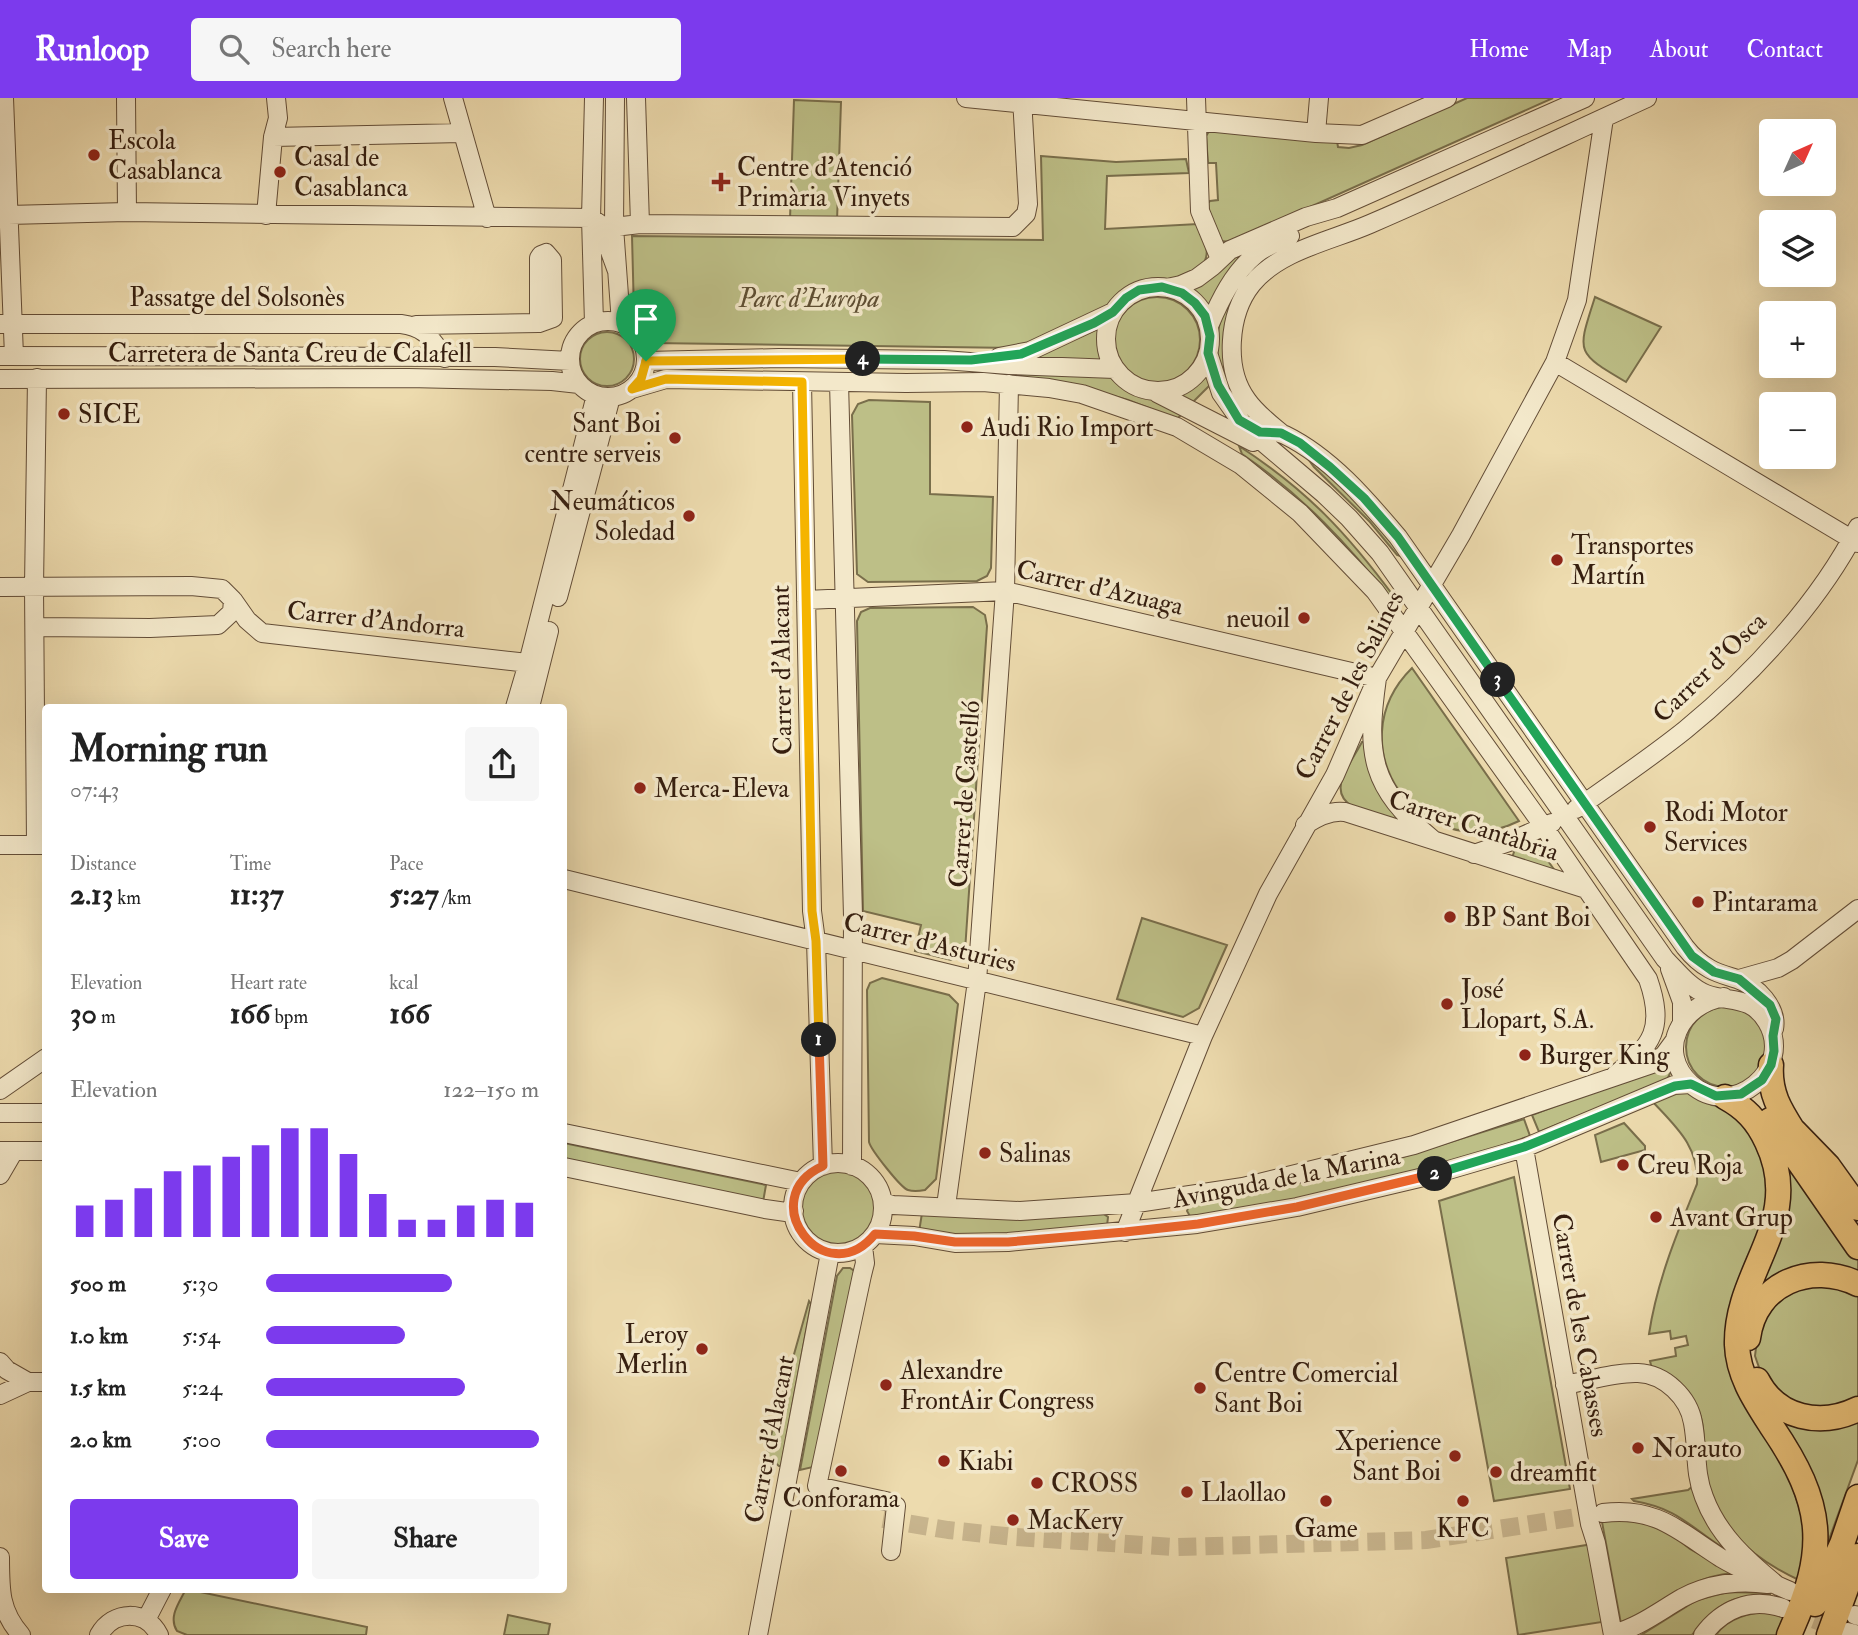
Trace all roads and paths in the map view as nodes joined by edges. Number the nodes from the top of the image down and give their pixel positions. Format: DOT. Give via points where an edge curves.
graph roads {
  1 [pos="4,98"];
  2 [pos="126,98"];
  3 [pos="276,98"];
  4 [pos="453,98"];
  5 [pos="594,98"];
  6 [pos="615,98"];
  7 [pos="636,98"];
  8 [pos="966,98"];
  9 [pos="1196,98"];
  10 [pos="1319,98"];
  11 [pos="1447,98"];
  12 [pos="1585,98"];
  13 [pos="1647,98"];
  14 [pos="1022,100"];
  15 [pos="1104,105"];
  16 [pos="1604,118"];
  17 [pos="1197,120"];
  18 [pos="462,133"];
  19 [pos="1316,133"];
  20 [pos="273,137"];
  21 [pos="594,138"];
  22 [pos="1331,210"];
  23 [pos="127,212"];
  24 [pos="8,215"];
  25 [pos="266,215"];
  26 [pos="487,218"];
  27 [pos="591,218"];
  28 [pos="640,224"];
  29 [pos="614,227"];
  30 [pos="1287,237"];
  31 [pos="1328,240"];
  32 [pos="1220,259"];
  33 [pos="617,271"];
  34 [pos="1167,288"];
  35 [pos="1113,312"];
  36 [pos="539,323"];
  37 [pos="594,323"];
  38 [pos="7,324"];
  39 [pos="621,324"];
  40 [pos="416,326"];
  41 [pos="1209,326"];
  42 [pos="1208,353"];
  43 [pos="7,356"];
  44 [pos="445,358"];
  45 [pos="570,360"];
  46 [pos="971,360"];
  47 [pos="646,361"];
  48 [pos="1555,362"];
  49 [pos="1115,369"];
  50 [pos="37,378"];
  51 [pos="0,379"];
  52 [pos="802,382"];
  53 [pos="839,382"];
  54 [pos="579,384"];
  55 [pos="1009,384"];
  56 [pos="632,389"];
  57 [pos="1154,391"];
  58 [pos="603,396"];
  59 [pos="1239,420"];
  60 [pos="1220,426"];
  61 [pos="1283,434"];
  62 [pos="1268,448"];
  63 [pos="1241,464"];
  64 [pos="1324,494"];
  65 [pos="1856,536"];
  66 [pos="1431,585"];
  67 [pos="0,587"];
  68 [pos="34,587"];
  69 [pos="1006,591"];
  70 [pos="845,597"];
  71 [pos="233,600"];
  72 [pos="806,600"];
  73 [pos="1418,608"];
  74 [pos="35,627"];
  75 [pos="1407,633"];
  76 [pos="1447,648"];
  77 [pos="528,663"];
  78 [pos="1377,678"];
  79 [pos="516,704"];
  80 [pos="531,704"];
  81 [pos="1335,775"];
  82 [pos="1585,803"];
  83 [pos="1345,812"];
  84 [pos="1566,816"];
  85 [pos="1305,825"];
  86 [pos="1544,828"];
  87 [pos="1432,839"];
  88 [pos="0,845"];
  89 [pos="41,845"];
  90 [pos="1474,854"];
  91 [pos="567,880"];
  92 [pos="1586,889"];
  93 [pos="1858,909"];
  94 [pos="816,941"];
  95 [pos="853,951"];
  96 [pos="1665,959"];
  97 [pos="1739,979"];
  98 [pos="977,981"];
  99 [pos="1724,998"];
  100 [pos="1682,1021"];
  101 [pos="1203,1036"];
  102 [pos="1773,1036"];
  103 [pos="1675,1040"];
  104 [pos="42,1061"];
  105 [pos="1771,1065"];
  106 [pos="1615,1075"];
  107 [pos="1691,1084"];
  108 [pos="0,1090"];
  109 [pos="1733,1095"];
  110 [pos="0,1113"];
  111 [pos="42,1113"];
  112 [pos="1794,1131"];
  113 [pos="567,1134"];
  114 [pos="1524,1147"];
  115 [pos="7,1151"];
  116 [pos="42,1151"];
  117 [pos="823,1166"];
  118 [pos="852,1166"];
  119 [pos="567,1168"];
  120 [pos="0,1175"];
  121 [pos="802,1182"];
  122 [pos="883,1202"];
  123 [pos="1137,1203"];
  124 [pos="946,1206"];
  125 [pos="1858,1208"];
  126 [pos="793,1211"];
  127 [pos="1858,1222"];
  128 [pos="1125,1232"];
  129 [pos="869,1240"];
  130 [pos="1858,1247"];
  131 [pos="831,1253"];
  132 [pos="1858,1284"];
  133 [pos="0,1362"];
  134 [pos="37,1382"];
  135 [pos="1565,1385"];
  136 [pos="0,1395"];
  137 [pos="1858,1409"];
  138 [pos="1858,1497"];
  139 [pos="1596,1519"];
  140 [pos="891,1551"];
  141 [pos="1858,1556"];
  142 [pos="0,1557"];
  143 [pos="1784,1588"];
  144 [pos="160,1593"];
  145 [pos="1783,1608"];
  146 [pos="0,1610"];
  147 [pos="146,1620"];
  148 [pos="1850,1627"];
  149 [pos="99,1633"];
  150 [pos="1613,1634"];
  151 [pos="21,1635"];
  152 [pos="159,1635"];
  153 [pos="758,1635"];
  154 [pos="1703,1635"];
  155 [pos="1789,1635"];
  156 [pos="1801,1635"];
  1 -- 24 [label="street"];
  2 -- 23 [label="street"];
  3 -- 20 [label="street" via="278,118"];
  4 -- 18 [label="street"];
  5 -- 21 [label="street"];
  6 -- 29 [label="street"];
  7 -- 28 [label="street"];
  8 -- 14 [label="street"];
  9 -- 17 [label="street"];
  10 -- 19 [label="street"];
  11 -- 19 [label="street" via="1362,135"];
  12 -- 22 [label="street"];
  13 -- 16 [label="street"];
  14 -- 15 [label="street"];
  14 -- 28 [label="street" via="1028,204 1026,214 1013,226"];
  15 -- 17 [label="street"];
  16 -- 31 [label="street"];
  16 -- 48 [label="street, Carrer de les Salines" via="1577,300"];
  17 -- 19 [label="street"];
  17 -- 32 [label="street" via="1200,211"];
  18 -- 20 [label="street"];
  18 -- 26 [label="street"];
  20 -- 25 [label="street"];
  21 -- 27 [label="street"];
  21 -- 29 [label="street"];
  22 -- 30 [label="street"];
  22 -- 32 [label="street" via="1241,245"];
  23 -- 24 [label="street"];
  23 -- 25 [label="street"];
  24 -- 38 [label="street"];
  25 -- 26 [label="street"];
  26 -- 27 [label="street"];
  27 -- 33 [label="street" via="600,224"];
  27 -- 37 [label="street"];
  28 -- 29 [label="street"];
  29 -- 33 [label="street"];
  30 -- 31 [label="street"];
  30 -- 41 [label="street" via="1254,255 1220,298"];
  31 -- 61 [label="street" via="1266,270 1243,298 1234,326 1233,360 1241,390 1255,410"];
  32 -- 34 [label="street" via="1196,278"];
  33 -- 39 [label="street"];
  34 -- 35 [label="street" via="1139,290"];
  34 -- 41 [label="street" via="1195,303"];
  35 -- 46 [label="street" via="1030,351"];
  35 -- 49 [label="street" via="1105,341"];
  36 -- 40 [label="street, Passatge del Solsonès"];
  37 -- 39 [label="street"];
  37 -- 45 [label="street" via="578,335"];
  38 -- 40 [label="street, Passatge del Solsonès"];
  38 -- 43 [label="street"];
  39 -- 47 [label="street" via="640,339"];
  40 -- 44 [label="street"];
  41 -- 42 [label="street"];
  42 -- 57 [label="street" via="1188,382 1172,390"];
  42 -- 59 [label="street" via="1221,393"];
  43 -- 44 [label="street, Carretera de Santa Creu de Calafell"];
  44 -- 45 [label="street, Carretera de Santa Creu de Calafell"];
  45 -- 54 [label="street"];
  46 -- 47 [label="street"];
  46 -- 49 [label="street"];
  47 -- 56 [label="street" via="641,379"];
  48 -- 65 [label="street"];
  48 -- 66 [label="street, Carrer de les Salines"];
  49 -- 57 [label="street" via="1130,383"];
  50 -- 51 [label="street, Carretera de Santa Creu de Calafell"];
  50 -- 54 [label="street, Carretera de Santa Creu de Calafell" via="408,378"];
  50 -- 68 [label="street"];
  52 -- 53 [label="street"];
  52 -- 56 [label="street" via="666,379"];
  52 -- 72 [label="street, Carrer d'Alacant"];
  53 -- 55 [label="street"];
  53 -- 70 [label="street"];
  54 -- 58 [label="street"];
  55 -- 63 [label="street" via="1082,394 1120,406 1177,427"];
  55 -- 69 [label="street, Carrer de Castelló"];
  56 -- 58 [label="street"];
  57 -- 60 [label="street"];
  58 -- 77 [label="street"];
  58 -- 80 [label="street"];
  59 -- 61 [label="street" via="1260,432"];
  59 -- 62 [label="street"];
  60 -- 62 [label="street"];
  60 -- 63 [label="street"];
  61 -- 64 [label="street"];
  61 -- 66 [label="street" via="1314,453 1364,498"];
  62 -- 64 [label="street"];
  63 -- 75 [label="street, Avinguda de la Marina" via="1330,541"];
  64 -- 73 [label="street" via="1380,553"];
  65 -- 82 [label="street, Carrer d'Osca" via="1803,609 1747,673 1684,731"];
  66 -- 73 [label="street, Carrer de les Salines"];
  66 -- 82 [label="street"];
  67 -- 68 [label="street, Carrer d'Andorra"];
  68 -- 71 [label="street, Carrer d'Andorra" via="191,586 222,589"];
  68 -- 74 [label="street"];
  69 -- 70 [label="street, Carrer d'Azuaga"];
  69 -- 78 [label="street, Carrer d'Azuaga"];
  69 -- 98 [label="street, Carrer de Castelló"];
  70 -- 72 [label="street, Carrer d'Azuaga"];
  70 -- 95 [label="street"];
  71 -- 74 [label="street" via="232,612 218,625"];
  71 -- 77 [label="street, Carrer d'Andorra" via="262,633"];
  72 -- 94 [label="street, Carrer d'Alacant"];
  73 -- 75 [label="street, Carrer de les Salines"];
  73 -- 76 [label="street"];
  74 -- 89 [label="street"];
  75 -- 76 [label="street"];
  75 -- 78 [label="street, Carrer de les Salines"];
  75 -- 86 [label="street, Avinguda de la Marina"];
  76 -- 84 [label="street"];
  77 -- 79 [label="street"];
  78 -- 81 [label="street, Carrer de les Salines"];
  78 -- 87 [label="street" via="1371,727 1380,779 1401,810"];
  81 -- 83 [label="street" via="1337,796"];
  81 -- 85 [label="street, Carrer de les Salines"];
  82 -- 84 [label="street, Carrer d'Osca"];
  82 -- 97 [label="street" via="1692,956 1714,972"];
  83 -- 85 [label="street" via="1319,816"];
  83 -- 87 [label="street, Carrer Cantàbria"];
  84 -- 86 [label="street, Carrer d'Osca"];
  84 -- 96 [label="street"];
  85 -- 101 [label="street, Carrer de les Salines"];
  86 -- 90 [label="street, Carrer d'Osca"];
  86 -- 92 [label="street, Avinguda de la Marina"];
  87 -- 90 [label="street, Carrer Cantàbria"];
  88 -- 89 [label="street"];
  90 -- 92 [label="street, Carrer Cantàbria"];
  91 -- 94 [label="street, Carrer d'Asturies"];
  92 -- 106 [label="street, Avinguda de la Marina" via="1648,979 1655,998 1654,1028 1648,1044"];
  93 -- 97 [label="street" via="1792,960"];
  94 -- 95 [label="street, Carrer d'Asturies"];
  94 -- 117 [label="street, Carrer d'Alacant"];
  95 -- 98 [label="street, Carrer d'Asturies"];
  95 -- 118 [label="street"];
  96 -- 99 [label="street" via="1705,994"];
  96 -- 100 [label="street" via="1682,1002"];
  97 -- 102 [label="street" via="1770,1005 1776,1019"];
  98 -- 101 [label="street, Carrer d'Asturies"];
  98 -- 124 [label="street, Carrer de Castelló"];
  99 -- 100 [label="street" via="1700,1004"];
  99 -- 102 [label="street" via="1749,1004"];
  100 -- 103 [label="street"];
  101 -- 123 [label="street, Carrer de les Salines"];
  102 -- 105 [label="street"];
  103 -- 106 [label="street, Avinguda de la Marina" via="1659,1059"];
  103 -- 107 [label="street" via="1678,1063"];
  104 -- 108 [label="street"];
  105 -- 109 [label="street" via="1762,1080"];
  105 -- 112 [label="highway" via="1770,1087"];
  106 -- 123 [label="street, Avinguda de la Marina" via="1414,1145 1243,1187"];
  107 -- 109 [label="street" via="1707,1093"];
  107 -- 114 [label="street, Avinguda de la Marina" via="1675,1086"];
  109 -- 130 [label="highway" via="1758,1106 1768,1118"];
  109 -- 155 [label="highway" via="1752,1115 1771,1150 1779,1197 1776,1219 1744,1297 1737,1346 1740,1367 1799,1470 1814,1512 1814,1562"];
  110 -- 111 [label="street"];
  112 -- 125 [label="highway" via="1828,1166"];
  112 -- 127 [label="highway"];
  113 -- 121 [label="street"];
  114 -- 128 [label="street, Avinguda de la Marina" via="1428,1176 1297,1207"];
  114 -- 135 [label="street, Carrer de les Cabasses"];
  115 -- 116 [label="street"];
  115 -- 120 [label="street"];
  117 -- 118 [label="street"];
  117 -- 121 [label="street"];
  118 -- 122 [label="street" via="873,1180"];
  119 -- 126 [label="street"];
  121 -- 126 [label="street"];
  122 -- 124 [label="street, Avinguda de la Marina"];
  122 -- 129 [label="street" via="882,1219"];
  123 -- 124 [label="street, Avinguda de la Marina" via="1020,1211"];
  123 -- 128 [label="street, Carrer de les Salines"];
  126 -- 131 [label="street" via="803,1237"];
  128 -- 129 [label="street, Avinguda de la Marina" via="996,1242 914,1236"];
  129 -- 131 [label="street" via="849,1252"];
  129 -- 140 [label="street" via="817,1486 896,1506"];
  131 -- 153 [label="street, Carrer d'Alacant"];
  132 -- 137 [label="highway" via="1815,1274 1785,1283 1754,1317 1747,1347 1760,1387 1783,1409 1831,1419"];
  133 -- 134 [label="street" via="7,1370"];
  134 -- 136 [label="street"];
  135 -- 139 [label="street, Carrer de les Cabasses"];
  135 -- 143 [label="street" via="1637,1373 1656,1377 1677,1392 1691,1415 1696,1474 1710,1511 1741,1554"];
  138 -- 156 [label="highway"];
  139 -- 143 [label="street" via="1629,1511 1662,1520 1724,1559"];
  139 -- 150 [label="street, Carrer de les Cabasses" via="1596,1543"];
  141 -- 148 [label="highway"];
  142 -- 146 [label="street"];
  143 -- 150 [label="street" via="1740,1583 1704,1588 1635,1627"];
  144 -- 147 [label="street"];
  145 -- 154 [label="street" via="1759,1604 1734,1608"];
  146 -- 151 [label="street"];
  147 -- 149 [label="street" via="122,1616"];
  147 -- 152 [label="street"];
}
